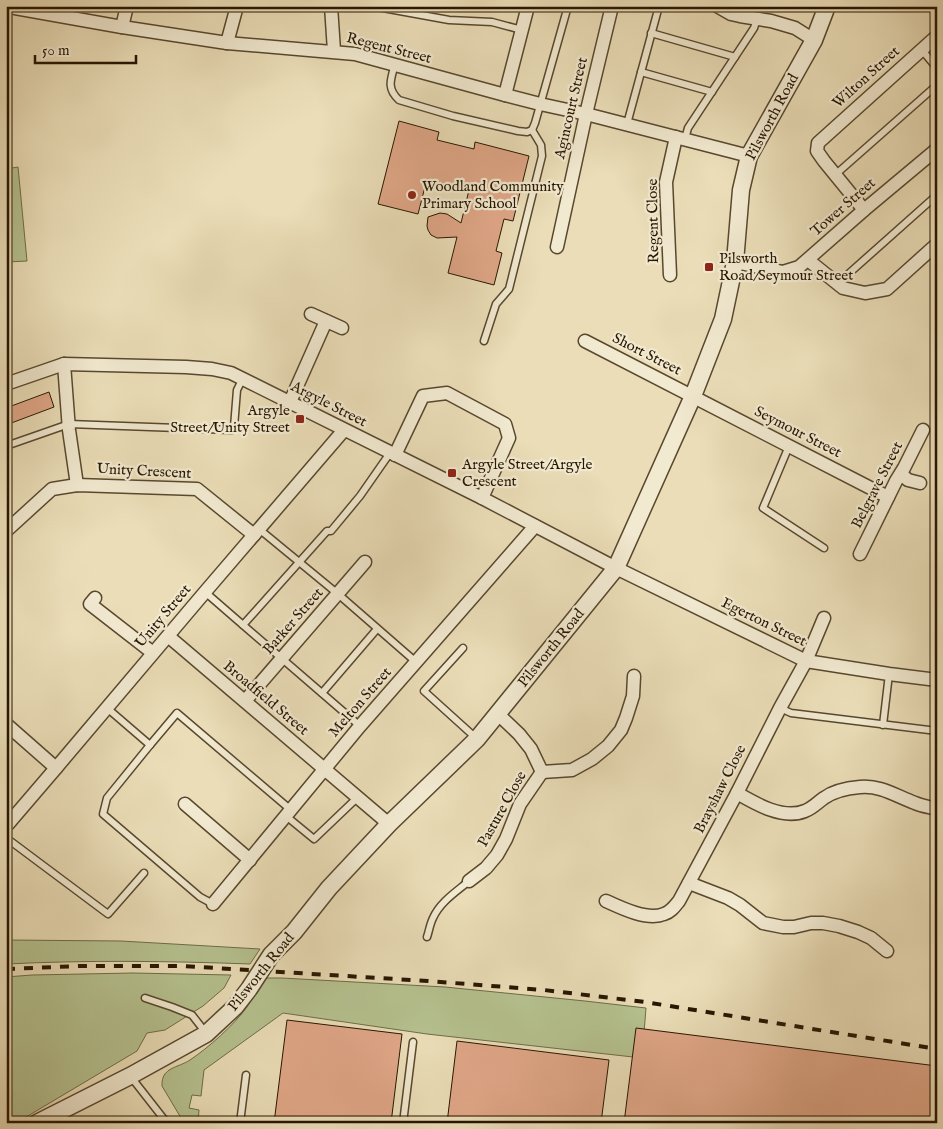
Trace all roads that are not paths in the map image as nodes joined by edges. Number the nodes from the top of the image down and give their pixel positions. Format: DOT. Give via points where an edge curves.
graph roads {
  1 [pos="127,6"];
  2 [pos="237,6"];
  3 [pos="331,6"];
  4 [pos="372,6"];
  5 [pos="528,6"];
  6 [pos="568,6"];
  7 [pos="612,6"];
  8 [pos="658,6"];
  9 [pos="717,6"];
  10 [pos="827,6"];
  11 [pos="15,7"];
  12 [pos="757,19"];
  13 [pos="122,27"];
  14 [pos="522,30"];
  15 [pos="651,33"];
  16 [pos="937,36"];
  17 [pos="814,40"];
  18 [pos="227,43"];
  19 [pos="921,49"];
  20 [pos="334,51"];
  21 [pos="735,57"];
  22 [pos="395,64"];
  23 [pos="937,68"];
  24 [pos="641,72"];
  25 [pos="937,86"];
  26 [pos="712,92"];
  27 [pos="505,95"];
  28 [pos="540,104"];
  29 [pos="586,114"];
  30 [pos="627,124"];
  31 [pos="532,130"];
  32 [pos="680,138"];
  33 [pos="934,155"];
  34 [pos="749,156"];
  35 [pos="836,175"];
  36 [pos="937,194"];
  37 [pos="864,210"];
  38 [pos="937,244"];
  39 [pos="556,247"];
  40 [pos="808,260"];
  41 [pos="736,262"];
  42 [pos="670,274"];
  43 [pos="837,284"];
  44 [pos="311,314"];
  45 [pos="326,321"];
  46 [pos="342,328"];
  47 [pos="484,341"];
  48 [pos="585,341"];
  49 [pos="64,364"];
  50 [pos="243,378"];
  51 [pos="6,384"];
  52 [pos="693,396"];
  53 [pos="290,402"];
  54 [pos="69,424"];
  55 [pos="344,430"];
  56 [pos="923,430"];
  57 [pos="6,446"];
  58 [pos="789,446"];
  59 [pos="392,454"];
  60 [pos="901,474"];
  61 [pos="920,483"];
  62 [pos="78,484"];
  63 [pos="888,497"];
  64 [pos="482,498"];
  65 [pos="535,526"];
  66 [pos="6,531"];
  67 [pos="257,532"];
  68 [pos="937,532"];
  69 [pos="937,546"];
  70 [pos="824,548"];
  71 [pos="860,554"];
  72 [pos="299,562"];
  73 [pos="365,562"];
  74 [pos="616,568"];
  75 [pos="205,592"];
  76 [pos="338,594"];
  77 [pos="95,598"];
  78 [pos="824,618"];
  79 [pos="243,625"];
  80 [pos="377,629"];
  81 [pos="168,636"];
  82 [pos="463,648"];
  83 [pos="153,654"];
  84 [pos="282,658"];
  85 [pos="806,661"];
  86 [pos="416,662"];
  87 [pos="889,674"];
  88 [pos="634,676"];
  89 [pos="937,680"];
  90 [pos="322,693"];
  91 [pos="245,701"];
  92 [pos="107,708"];
  93 [pos="780,708"];
  94 [pos="498,714"];
  95 [pos="6,724"];
  96 [pos="883,725"];
  97 [pos="360,726"];
  98 [pos="937,731"];
  99 [pos="477,739"];
  100 [pos="150,744"];
  101 [pos="56,768"];
  102 [pos="324,769"];
  103 [pos="542,772"];
  104 [pos="737,793"];
  105 [pos="358,797"];
  106 [pos="185,804"];
  107 [pos="937,809"];
  108 [pos="288,813"];
  109 [pos="7,823"];
  110 [pos="389,824"];
  111 [pos="7,842"];
  112 [pos="250,860"];
  113 [pos="144,873"];
  114 [pos="469,881"];
  115 [pos="689,883"];
  116 [pos="606,901"];
  117 [pos="213,904"];
  118 [pos="427,937"];
  119 [pos="887,951"];
  120 [pos="145,998"];
  121 [pos="206,1034"];
  122 [pos="413,1042"];
  123 [pos="246,1075"];
  124 [pos="130,1076"];
  125 [pos="37,1123"];
  126 [pos="166,1123"];
  127 [pos="240,1123"];
  128 [pos="403,1123"];
  1 -- 13 [label="street"];
  2 -- 18 [label="street"];
  3 -- 20 [label="street"];
  4 -- 14 [label="lane" via="449,20 492,22"];
  5 -- 14 [label="street"];
  6 -- 28 [label="lane"];
  7 -- 29 [label="street, Agincourt Street"];
  8 -- 15 [label="lane"];
  9 -- 12 [label="street" via="731,14"];
  10 -- 17 [label="street, Pilsworth Road"];
  11 -- 13 [label="street, Regent Street"];
  12 -- 17 [label="street" via="795,28"];
  12 -- 21 [label="lane"];
  13 -- 18 [label="street, Regent Street"];
  14 -- 27 [label="street"];
  15 -- 21 [label="lane"];
  15 -- 24 [label="lane"];
  16 -- 19 [label="street, Wilton Street"];
  17 -- 34 [label="street, Pilsworth Road"];
  18 -- 20 [label="street, Regent Street"];
  19 -- 23 [label="lane"];
  19 -- 35 [label="street, Wilton Street" via="818,143 817,151"];
  20 -- 22 [label="street, Regent Street"];
  21 -- 26 [label="lane"];
  22 -- 27 [label="street, Regent Street"];
  22 -- 31 [label="lane" via="390,86 399,100 518,131"];
  24 -- 26 [label="lane"];
  24 -- 30 [label="lane"];
  25 -- 35 [label="lane"];
  26 -- 32 [label="lane"];
  27 -- 28 [label="street, Regent Street"];
  28 -- 29 [label="street, Regent Street"];
  28 -- 31 [label="lane"];
  29 -- 30 [label="street, Regent Street"];
  29 -- 39 [label="street, Agincourt Street"];
  30 -- 32 [label="street, Regent Street"];
  31 -- 47 [label="lane" via="541,145 542,156 509,289 496,304"];
  32 -- 34 [label="street, Regent Street"];
  32 -- 42 [label="street, Regent Close" via="666,182"];
  33 -- 37 [label="street, Tower Street"];
  34 -- 41 [label="street, Pilsworth Road" via="741,190"];
  35 -- 37 [label="street"];
  36 -- 43 [label="lane"];
  37 -- 40 [label="street, Tower Street"];
  38 -- 43 [label="street" via="887,289 865,293"];
  40 -- 41 [label="street, Tower Street" via="783,272"];
  40 -- 43 [label="street"];
  41 -- 52 [label="street, Pilsworth Road" via="723,319"];
  44 -- 45 [label="street"];
  45 -- 46 [label="street"];
  45 -- 53 [label="street"];
  48 -- 52 [label="street, Short Street"];
  49 -- 50 [label="street, Argyle Street" via="212,369"];
  49 -- 51 [label="street, Argyle Street"];
  49 -- 54 [label="street, Unity Crescent"];
  50 -- 53 [label="street, Argyle Street"];
  50 -- 54 [label="lane" via="237,390 232,430"];
  52 -- 58 [label="street, Seymour Street"];
  52 -- 74 [label="street, Pilsworth Road"];
  53 -- 55 [label="street, Argyle Street"];
  54 -- 57 [label="lane"];
  54 -- 62 [label="street, Unity Crescent"];
  55 -- 59 [label="street, Argyle Street"];
  55 -- 67 [label="street, Unity Street"];
  56 -- 60 [label="street, Belgrave Street"];
  58 -- 63 [label="street, Seymour Street"];
  58 -- 70 [label="lane" via="763,508"];
  59 -- 64 [label="street, Argyle Street"];
  59 -- 64 [label="street" via="423,396 447,393 505,424 509,438"];
  59 -- 72 [label="lane" via="331,531 327,531"];
  60 -- 61 [label="street"];
  60 -- 63 [label="street, Belgrave Street"];
  62 -- 66 [label="street, Unity Crescent" via="52,489"];
  62 -- 67 [label="street, Unity Crescent" via="196,489"];
  63 -- 71 [label="street, Belgrave Street"];
  64 -- 65 [label="street, Argyle Street"];
  65 -- 74 [label="street, Argyle Street"];
  65 -- 86 [label="street, Melton Street"];
  67 -- 72 [label="lane"];
  67 -- 75 [label="street, Unity Street"];
  68 -- 69 [label="lane"];
  72 -- 76 [label="lane"];
  72 -- 79 [label="lane"];
  73 -- 76 [label="street, Barker Street"];
  74 -- 85 [label="street, Egerton Street"];
  74 -- 94 [label="street, Pilsworth Road"];
  75 -- 79 [label="lane"];
  75 -- 81 [label="street, Unity Street"];
  76 -- 80 [label="lane"];
  76 -- 84 [label="street, Barker Street"];
  77 -- 83 [label="street" via="90,604"];
  78 -- 85 [label="street, Brayshaw Close"];
  79 -- 84 [label="lane"];
  80 -- 86 [label="lane"];
  80 -- 90 [label="lane"];
  81 -- 83 [label="street, Unity Street"];
  81 -- 91 [label="street, Broadfield Street"];
  82 -- 99 [label="lane" via="424,691"];
  83 -- 92 [label="street, Unity Street"];
  84 -- 90 [label="lane"];
  84 -- 91 [label="street, Barker Street"];
  85 -- 87 [label="street, Egerton Street"];
  85 -- 93 [label="street, Brayshaw Close"];
  86 -- 97 [label="street, Melton Street"];
  87 -- 89 [label="street, Egerton Street"];
  87 -- 96 [label="lane"];
  88 -- 103 [label="street" via="633,696 626,718 608,746 572,770"];
  90 -- 97 [label="lane"];
  91 -- 102 [label="street, Broadfield Street"];
  92 -- 100 [label="lane"];
  92 -- 101 [label="street, Unity Street"];
  93 -- 96 [label="lane" via="791,713"];
  93 -- 104 [label="street, Brayshaw Close"];
  94 -- 99 [label="street, Pilsworth Road"];
  94 -- 103 [label="street" via="531,749"];
  95 -- 101 [label="street"];
  96 -- 98 [label="lane"];
  97 -- 102 [label="street, Melton Street"];
  99 -- 110 [label="street, Pilsworth Road"];
  100 -- 108 [label="lane" via="177,713"];
  100 -- 117 [label="lane" via="106,798 103,814 200,897"];
  101 -- 109 [label="street, Unity Street"];
  102 -- 105 [label="street, Broadfield Street"];
  102 -- 108 [label="street, Melton Street"];
  103 -- 114 [label="street, Pasture Close" via="520,804 497,855"];
  104 -- 107 [label="street" via="768,809 793,813 805,811 843,789 868,787 883,789"];
  104 -- 115 [label="street, Brayshaw Close"];
  105 -- 108 [label="lane" via="314,839"];
  105 -- 110 [label="street, Broadfield Street"];
  106 -- 112 [label="street"];
  108 -- 112 [label="street, Melton Street"];
  109 -- 111 [label="lane"];
  110 -- 121 [label="street, Pilsworth Road" via="272,955 235,1007"];
  111 -- 113 [label="lane" via="108,914"];
  112 -- 117 [label="street, Melton Street"];
  114 -- 118 [label="lane" via="438,910"];
  115 -- 116 [label="street, Brayshaw Close" via="673,909 658,916 642,915"];
  115 -- 119 [label="street" via="728,898 763,922 794,928 810,923 839,926 871,938"];
  120 -- 121 [label="lane" via="192,1016"];
  121 -- 124 [label="street, Pilsworth Road"];
  122 -- 128 [label="lane"];
  123 -- 127 [label="lane"];
  124 -- 125 [label="street, Pilsworth Road"];
  124 -- 126 [label="lane"];
}
